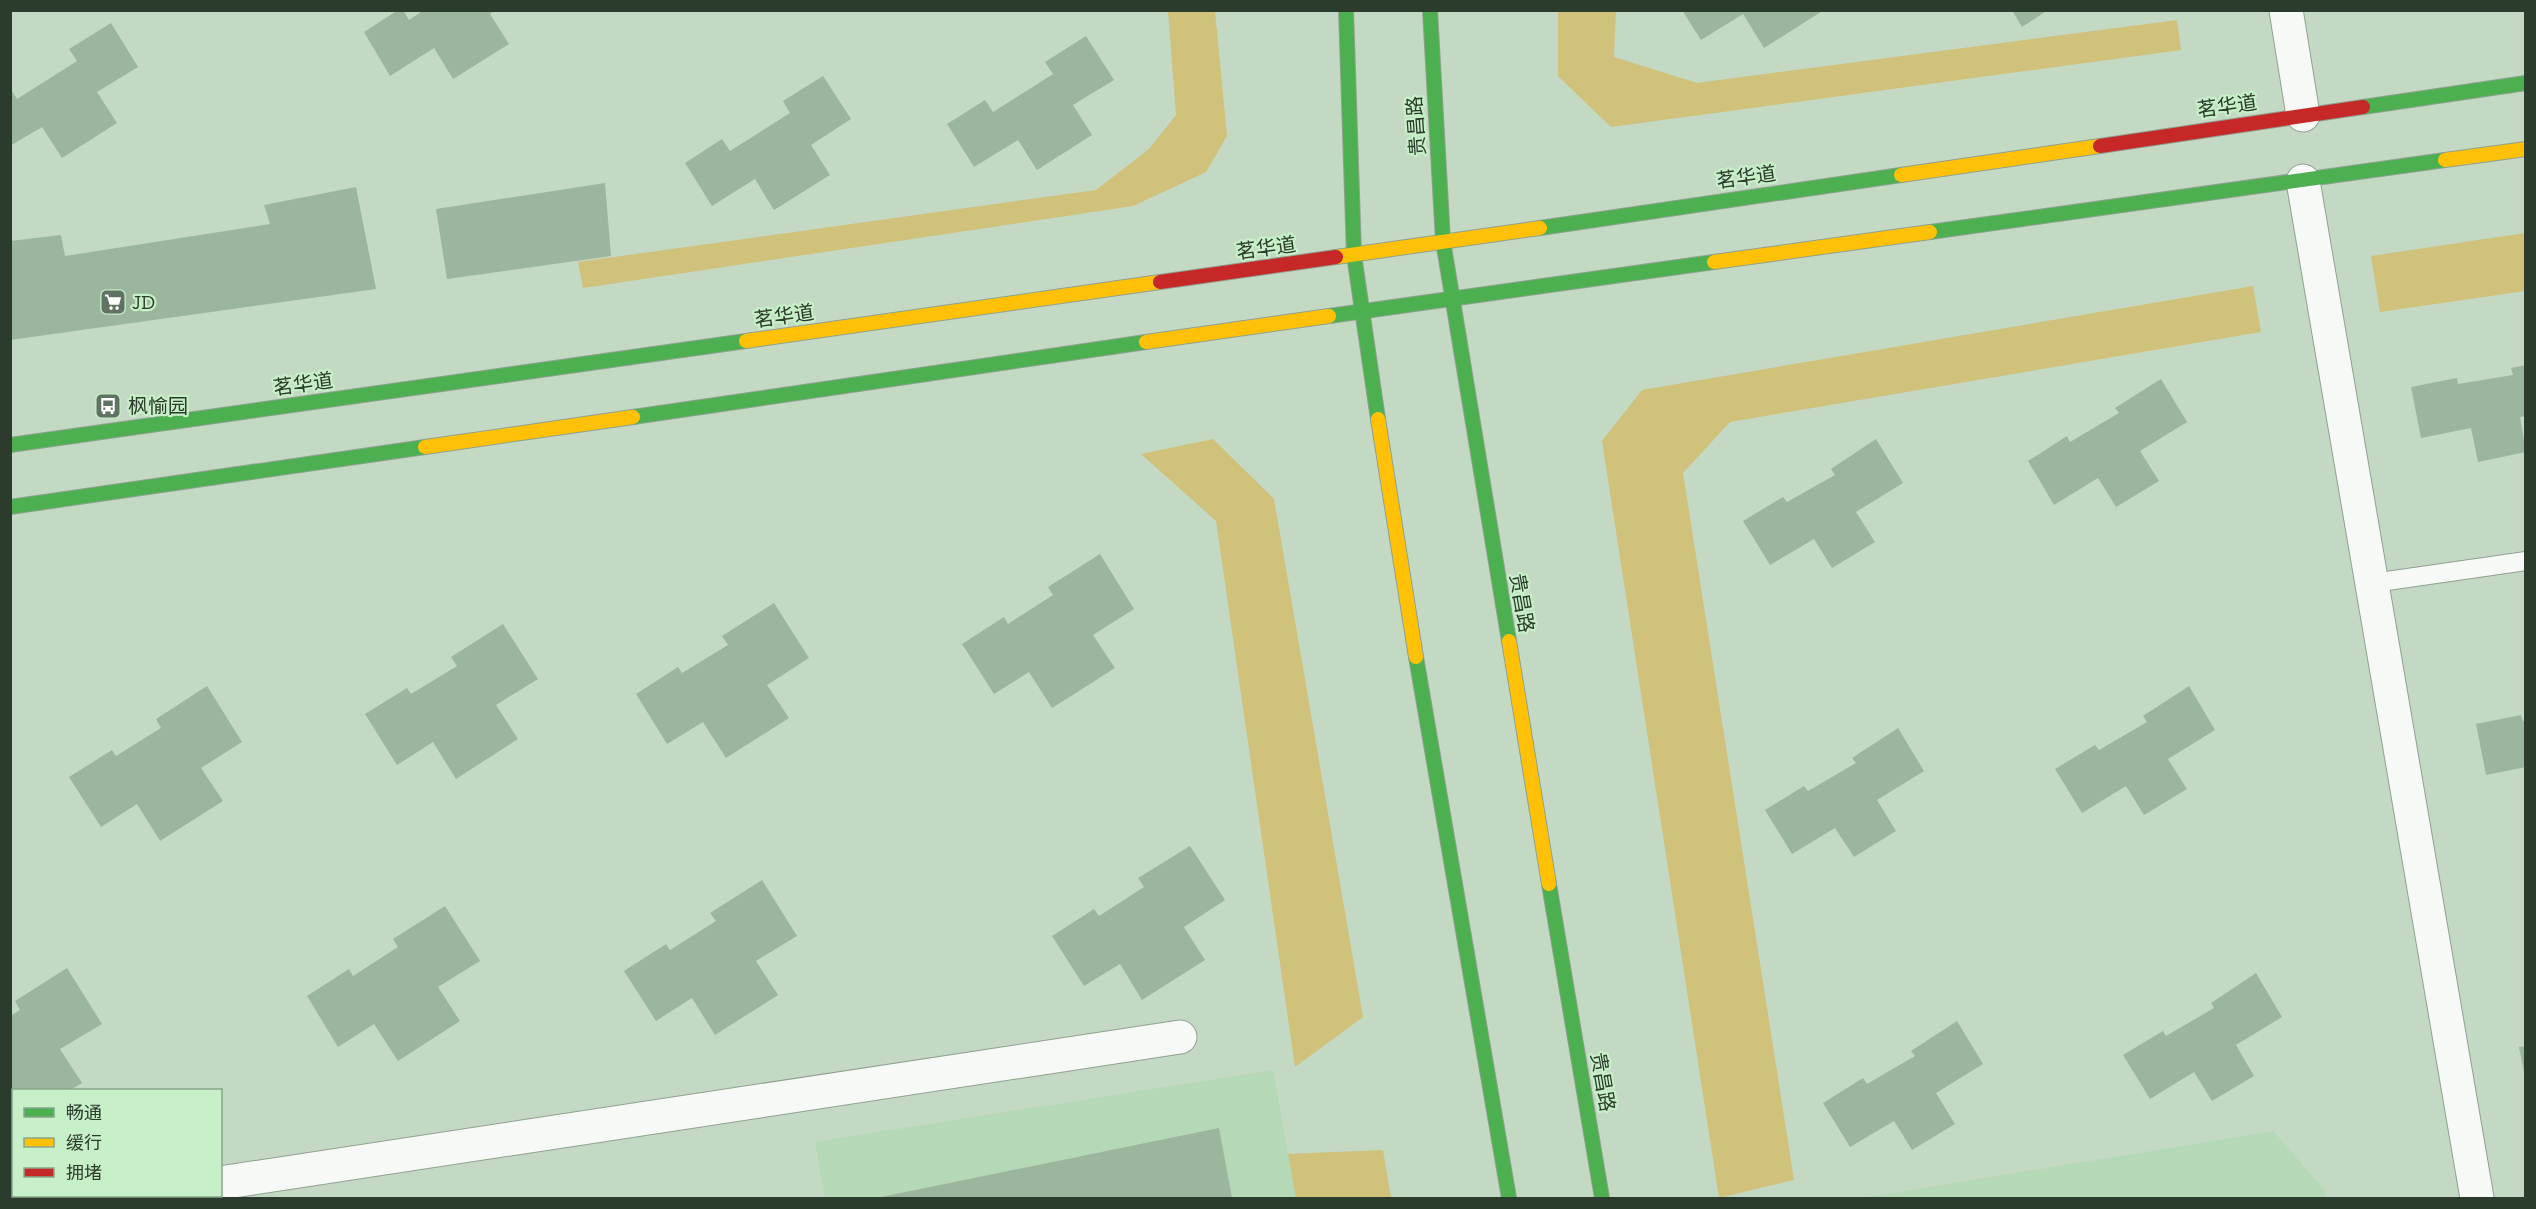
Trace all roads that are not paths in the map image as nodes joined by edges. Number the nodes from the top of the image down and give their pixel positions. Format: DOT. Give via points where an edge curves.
graph roads {
  1 [pos="1346,10"];
  2 [pos="1430,10"];
  3 [pos="2286,10"];
  4 [pos="2526,83"];
  5 [pos="2303,115"];
  6 [pos="2526,149"];
  7 [pos="2303,181"];
  8 [pos="1443,241"];
  9 [pos="1354,255"];
  10 [pos="1451,299"];
  11 [pos="1362,311"];
  12 [pos="10,445"];
  13 [pos="10,507"];
  14 [pos="2526,561"];
  15 [pos="2373,583"];
  16 [pos="1180,1037"];
  17 [pos="222,1183"];
  18 [pos="1509,1198"];
  19 [pos="1602,1198"];
  20 [pos="2477,1198"];
  1 -- 9 [label="street"];
  2 -- 8 [label="street, 贵昌路"];
  3 -- 5 [label="street"];
  4 -- 5 [label="street, 茗华道"];
  5 -- 8 [label="street, 茗华道"];
  6 -- 7 [label="street"];
  7 -- 10 [label="street"];
  7 -- 15 [label="street"];
  8 -- 9 [label="street, 茗华道"];
  8 -- 10 [label="street, 贵昌路"];
  9 -- 11 [label="street"];
  9 -- 12 [label="street, 茗华道"];
  10 -- 11 [label="street"];
  10 -- 19 [label="street, 贵昌路"];
  11 -- 13 [label="street"];
  11 -- 18 [label="street" via="1392,514"];
  14 -- 15 [label="lane"];
  15 -- 20 [label="street"];
  16 -- 17 [label="street"];
}
